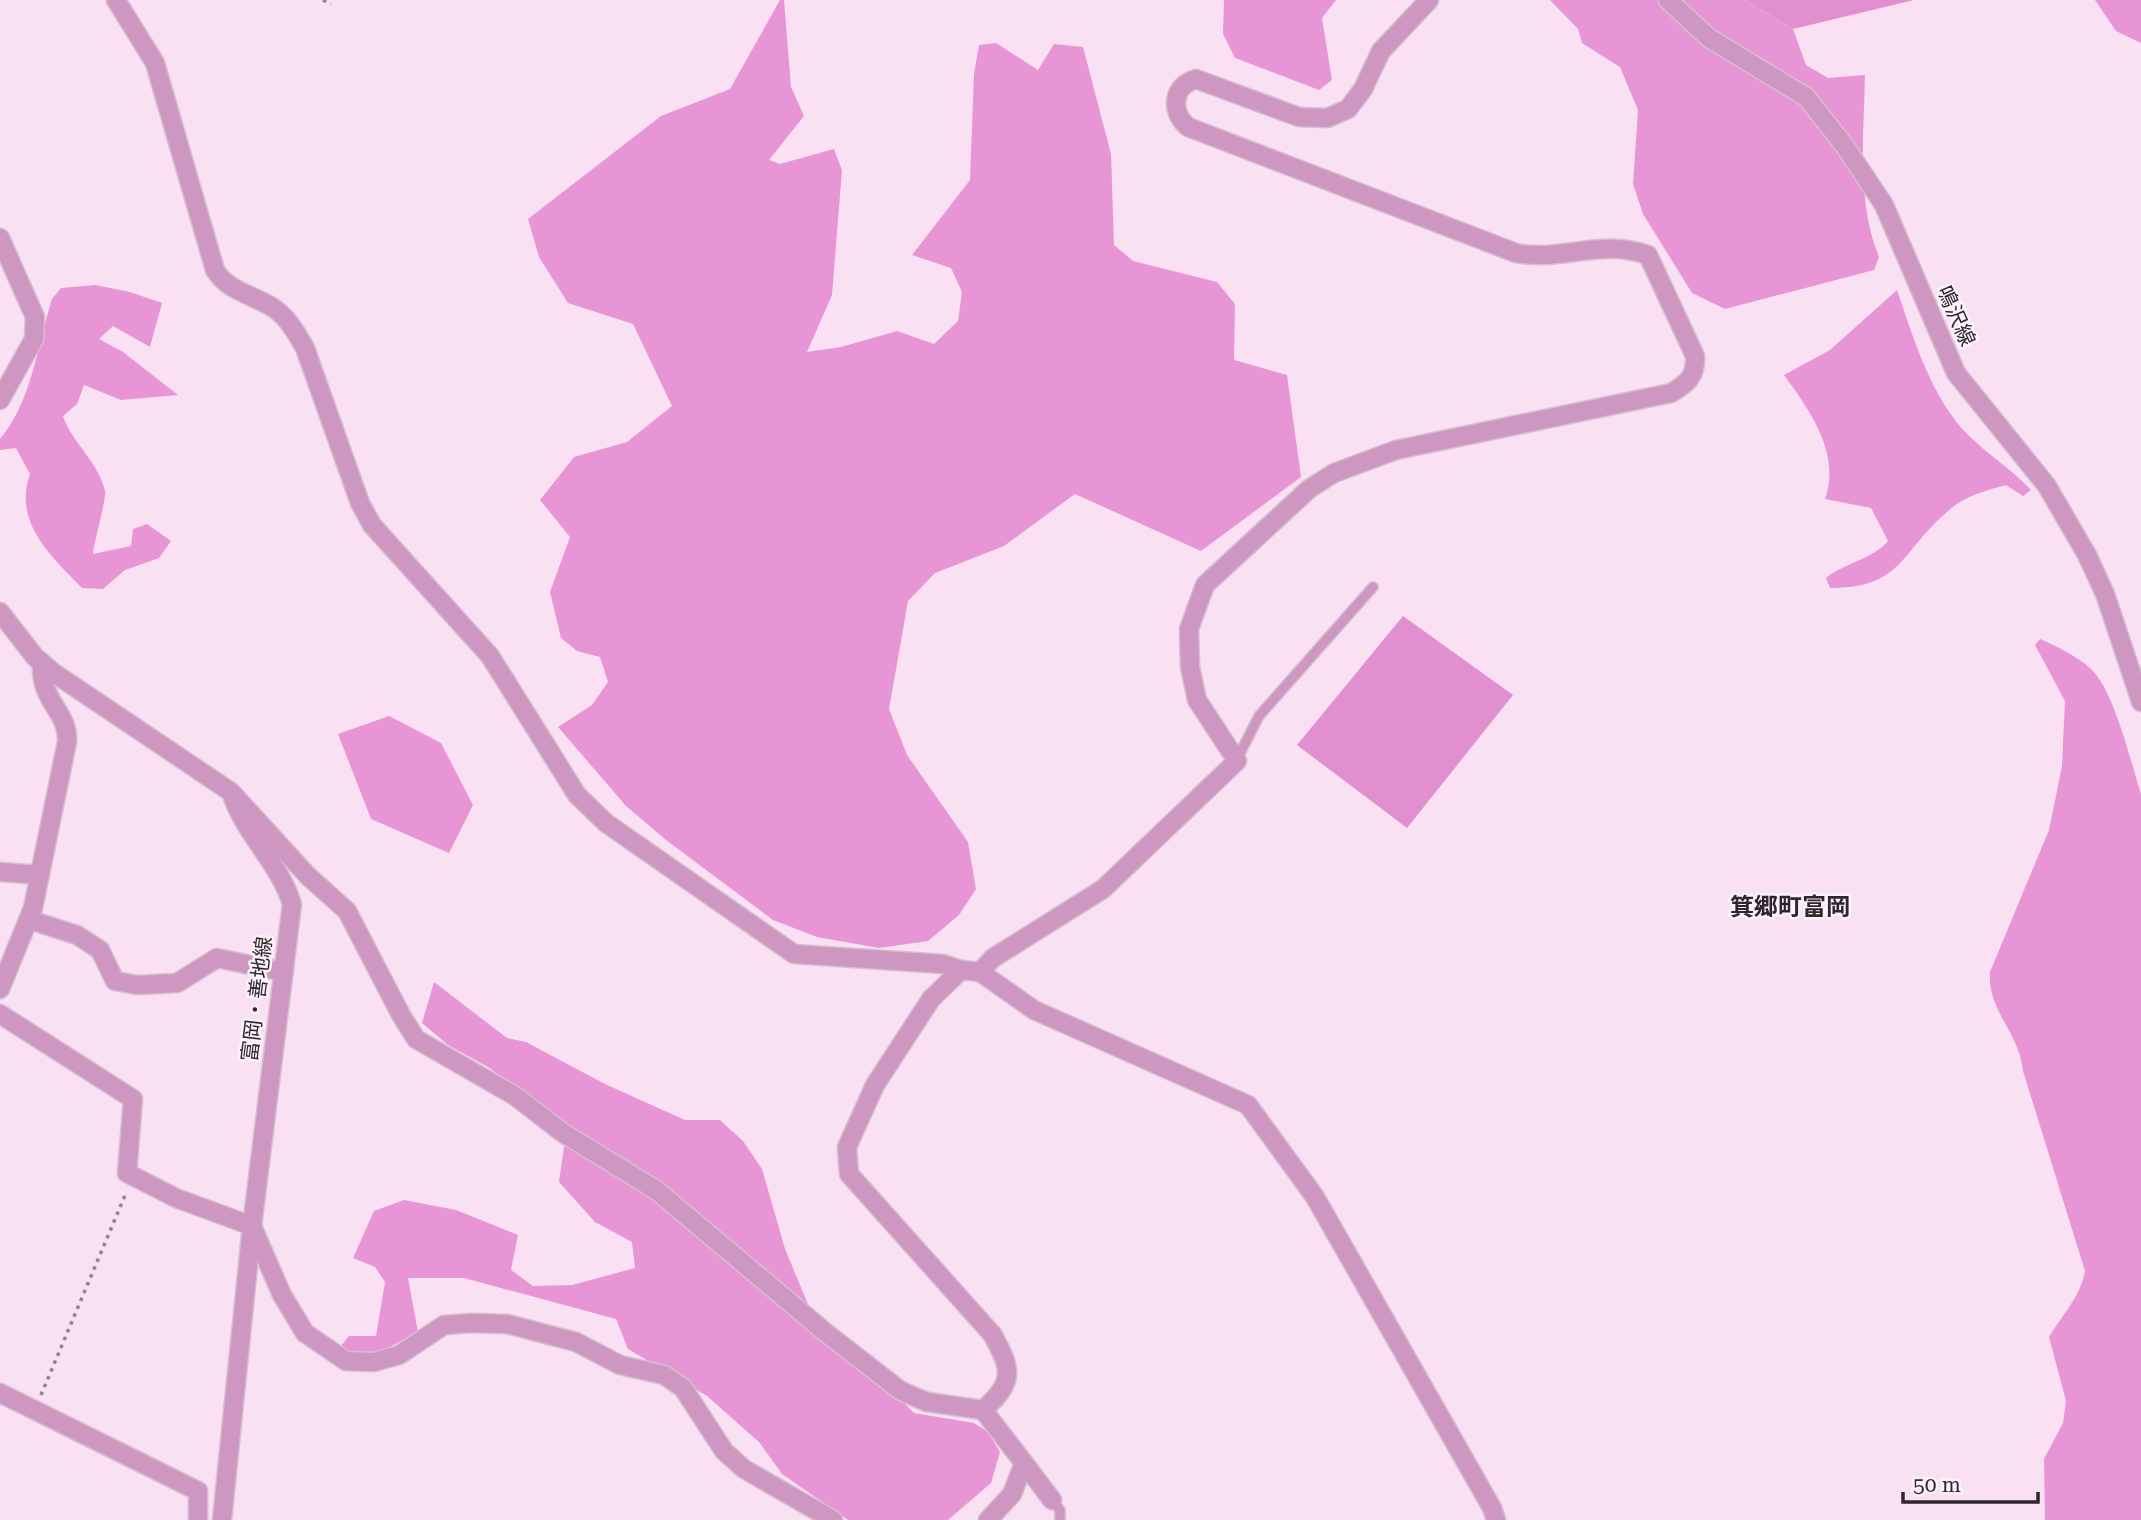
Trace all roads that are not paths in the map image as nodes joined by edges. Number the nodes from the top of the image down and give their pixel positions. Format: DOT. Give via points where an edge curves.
graph roads {
  1 [pos="116,0"];
  2 [pos="1429,0"];
  3 [pos="1668,0"];
  4 [pos="0,238"];
  5 [pos="0,400"];
  6 [pos="1373,587"];
  7 [pos="0,612"];
  8 [pos="42,664"];
  9 [pos="2141,702"];
  10 [pos="1237,761"];
  11 [pos="231,792"];
  12 [pos="0,872"];
  13 [pos="40,875"];
  14 [pos="30,920"];
  15 [pos="961,970"];
  16 [pos="284,972"];
  17 [pos="980,972"];
  18 [pos="0,989"];
  19 [pos="0,1014"];
  20 [pos="252,1226"];
  21 [pos="0,1393"];
  22 [pos="984,1410"];
  23 [pos="1024,1463"];
  24 [pos="1052,1500"];
  25 [pos="198,1520"];
  26 [pos="222,1520"];
  27 [pos="834,1520"];
  28 [pos="988,1520"];
  29 [pos="1059,1520"];
  30 [pos="1496,1520"];
  1 -- 15 [label="street" via="155,63 215,270 229,285 278,310 297,334 372,525 490,656 577,795 606,823 794,954 943,964"];
  2 -- 10 [label="street" via="1381,51 1348,109 1327,118 1299,117 1196,79 1185,82 1177,94 1175,109 1180,120 1188,127 1516,253 1535,257 1626,247 1648,255 1695,356 1695,369 1688,382 1671,393 1396,450 1334,473 1309,489 1205,585 1189,629 1197,699"];
  3 -- 9 [label="street, 鳴沢線" via="1710,38 1805,97 1844,145 1884,205 1956,373 2047,486 2087,555"];
  4 -- 5 [label="street" via="35,317 34,339"];
  6 -- 10 [label="lane" via="1259,716"];
  7 -- 8 [label="street"];
  8 -- 11 [label="street"];
  8 -- 13 [label="street" via="42,686 68,730"];
  10 -- 17 [label="street" via="1103,889 993,958"];
  11 -- 16 [label="street, 富岡・善地線" via="241,820 285,882 292,904"];
  11 -- 22 [label="street" via="347,911 416,1039 515,1096 564,1133 656,1190 901,1391 927,1402"];
  12 -- 13 [label="street"];
  13 -- 14 [label="street"];
  14 -- 16 [label="street" via="77,935 100,950 114,981 177,983 217,958"];
  14 -- 18 [label="street"];
  15 -- 17 [label="street"];
  15 -- 22 [label="street" via="931,999 875,1084 852,1129 847,1162 849,1174 992,1334 1007,1360 1009,1377 1000,1396"];
  16 -- 20 [label="street, 富岡・善地線"];
  17 -- 30 [label="street" via="1034,1010 1248,1105 1315,1197"];
  19 -- 20 [label="street" via="133,1099 127,1173 176,1198"];
  20 -- 26 [label="street, 富岡・善地線"];
  20 -- 27 [label="street" via="282,1295 305,1333 346,1361 374,1362 399,1355 444,1325 507,1324 576,1342 620,1365 664,1375 682,1388 724,1451 744,1469"];
  21 -- 25 [label="street" via="198,1491"];
  22 -- 23 [label="street"];
  23 -- 24 [label="street"];
  23 -- 28 [label="street" via="1012,1494"];
  24 -- 29 [label="lane" via="1060,1510"];
}
